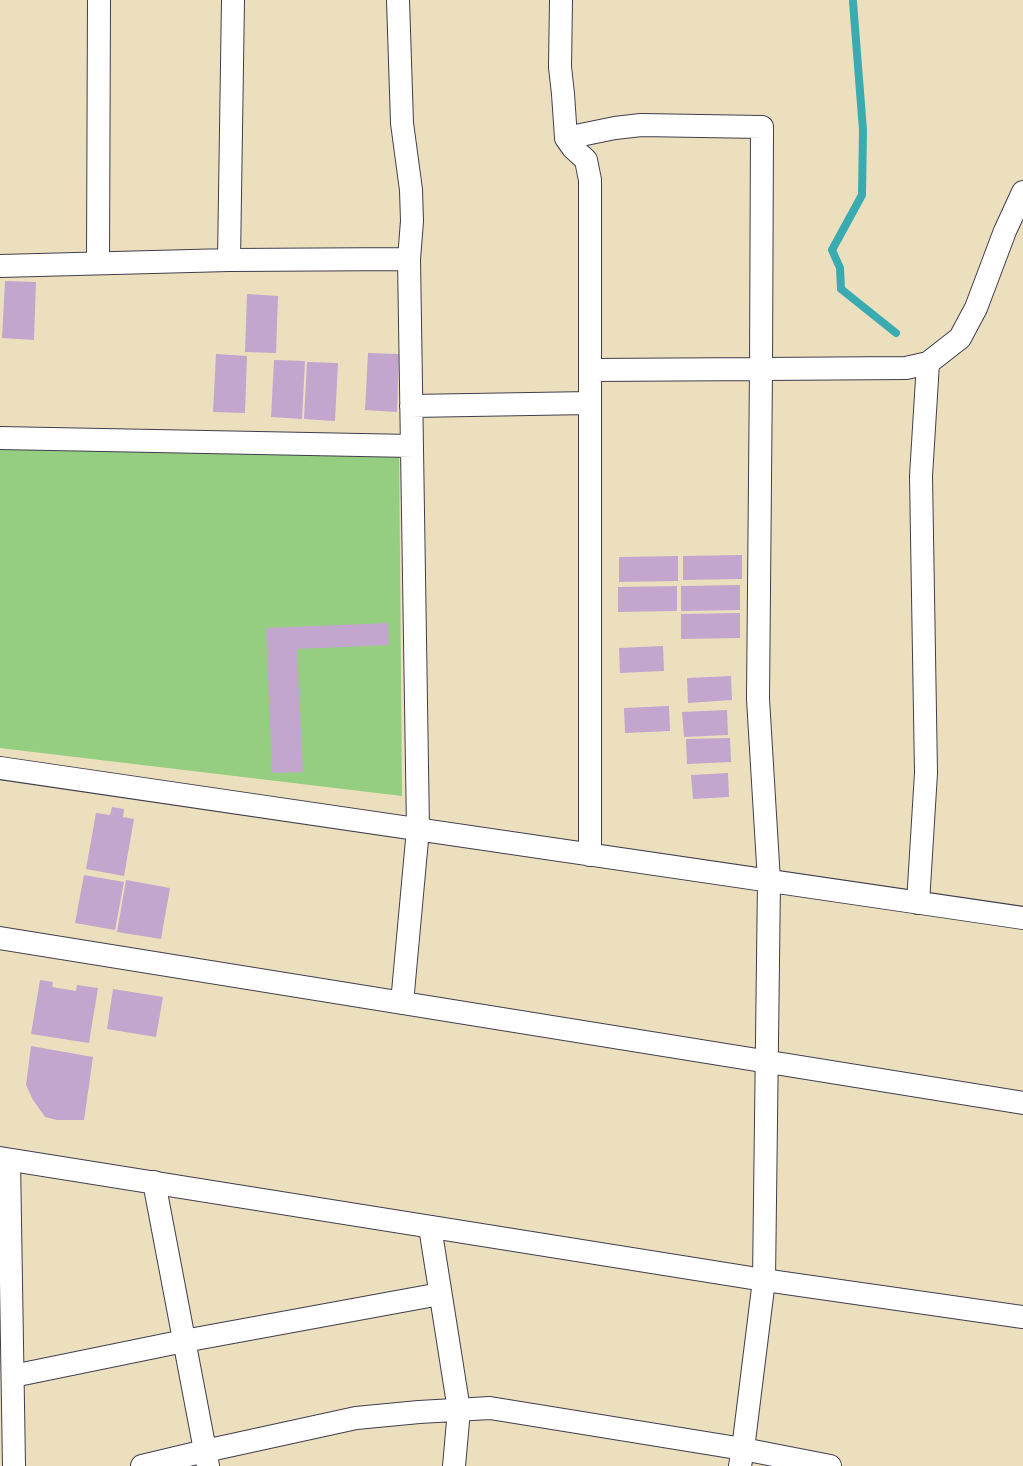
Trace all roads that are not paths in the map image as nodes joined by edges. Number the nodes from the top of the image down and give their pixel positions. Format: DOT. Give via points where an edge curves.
graph roads {
  1 [pos="99,0"];
  2 [pos="234,0"];
  3 [pos="398,0"];
  4 [pos="560,0"];
  5 [pos="566,138"];
  6 [pos="1023,192"];
  7 [pos="409,259"];
  8 [pos="230,260"];
  9 [pos="98,263"];
  10 [pos="0,266"];
  11 [pos="928,363"];
  12 [pos="761,369"];
  13 [pos="590,370"];
  14 [pos="590,403"];
  15 [pos="411,406"];
  16 [pos="0,438"];
  17 [pos="412,446"];
  18 [pos="0,768"];
  19 [pos="418,829"];
  20 [pos="590,855"];
  21 [pos="769,881"];
  22 [pos="918,903"];
  23 [pos="1023,918"];
  24 [pos="0,938"];
  25 [pos="402,1003"];
  26 [pos="767,1062"];
  27 [pos="1023,1103"];
  28 [pos="2,1157"];
  29 [pos="154,1182"];
  30 [pos="430,1227"];
  31 [pos="764,1280"];
  32 [pos="440,1294"];
  33 [pos="6,1316"];
  34 [pos="1023,1317"];
  35 [pos="184,1341"];
  36 [pos="13,1376"];
  37 [pos="459,1410"];
  38 [pos="741,1457"];
  39 [pos="207,1458"];
  40 [pos="14,1466"];
  41 [pos="142,1466"];
  42 [pos="454,1466"];
  43 [pos="830,1466"];
  1 -- 9 [label="street"];
  2 -- 8 [label="street"];
  3 -- 7 [label="street" via="402,123 412,213"];
  4 -- 5 [label="street" via="560,67"];
  5 -- 12 [label="street" via="641,125 762,127"];
  5 -- 13 [label="street" via="586,160 590,180"];
  6 -- 11 [label="street" via="1005,231 976,308 960,338"];
  7 -- 8 [label="street"];
  7 -- 15 [label="street"];
  8 -- 9 [label="street"];
  9 -- 10 [label="street"];
  11 -- 12 [label="street" via="906,368"];
  11 -- 22 [label="street" via="921,476 926,773"];
  12 -- 13 [label="street"];
  12 -- 21 [label="street" via="758,700"];
  13 -- 14 [label="street"];
  14 -- 15 [label="street"];
  14 -- 20 [label="street"];
  15 -- 17 [label="street"];
  16 -- 17 [label="street"];
  17 -- 19 [label="street"];
  18 -- 19 [label="street"];
  19 -- 20 [label="street"];
  19 -- 25 [label="street"];
  20 -- 21 [label="street"];
  21 -- 22 [label="street"];
  21 -- 26 [label="street"];
  22 -- 23 [label="street"];
  24 -- 25 [label="street"];
  25 -- 26 [label="street"];
  26 -- 27 [label="street"];
  26 -- 31 [label="street"];
  28 -- 29 [label="street"];
  28 -- 33 [label="street"];
  29 -- 30 [label="street"];
  29 -- 35 [label="street"];
  30 -- 31 [label="street"];
  30 -- 32 [label="street"];
  31 -- 34 [label="street"];
  31 -- 38 [label="street"];
  32 -- 35 [label="street"];
  32 -- 37 [label="street"];
  33 -- 36 [label="street"];
  35 -- 36 [label="street"];
  35 -- 39 [label="street"];
  36 -- 40 [label="street"];
  37 -- 38 [label="street" via="490,1408"];
  37 -- 39 [label="street" via="356,1418"];
  37 -- 42 [label="street"];
  38 -- 43 [label="street"];
  39 -- 41 [label="street"];
}
